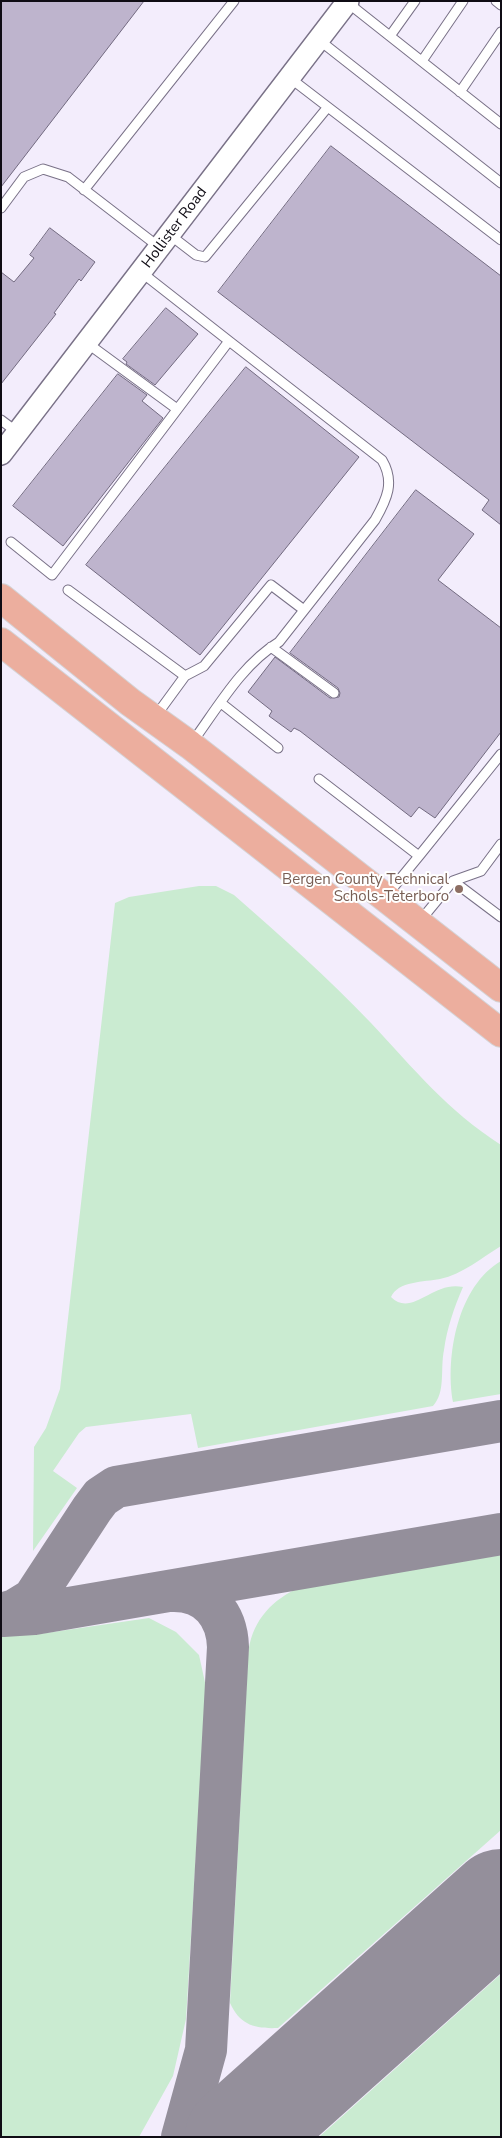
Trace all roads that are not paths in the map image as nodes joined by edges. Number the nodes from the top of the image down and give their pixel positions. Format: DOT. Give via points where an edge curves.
graph roads {
  1 [pos="234,1"];
  2 [pos="415,1"];
  3 [pos="463,1"];
  4 [pos="496,1"];
  5 [pos="348,2"];
  6 [pos="501,5"];
  7 [pos="501,32"];
  8 [pos="390,36"];
  9 [pos="319,40"];
  10 [pos="422,61"];
  11 [pos="290,78"];
  12 [pos="460,92"];
  13 [pos="326,108"];
  14 [pos="501,124"];
  15 [pos="501,183"];
  16 [pos="84,190"];
  17 [pos="1,208"];
  18 [pos="501,240"];
  19 [pos="164,241"];
  20 [pos="141,272"];
  21 [pos="229,341"];
  22 [pos="87,343"];
  23 [pos="178,409"];
  24 [pos="9,426"];
  25 [pos="1,454"];
  26 [pos="11,542"];
  27 [pos="68,590"];
  28 [pos="1,598"];
  29 [pos="304,610"];
  30 [pos="1,620"];
  31 [pos="1,642"];
  32 [pos="270,647"];
  33 [pos="185,676"];
  34 [pos="334,693"];
  35 [pos="130,702"];
  36 [pos="221,703"];
  37 [pos="153,719"];
  38 [pos="190,745"];
  39 [pos="278,748"];
  40 [pos="501,754"];
  41 [pos="319,779"];
  42 [pos="501,844"];
  43 [pos="419,856"];
  44 [pos="453,881"];
  45 [pos="385,898"];
  46 [pos="501,917"];
  47 [pos="418,923"];
  48 [pos="501,988"];
  49 [pos="501,1034"];
  1 -- 16 [label="lane"];
  2 -- 8 [label="lane"];
  3 -- 10 [label="lane"];
  4 -- 6 [label="lane"];
  5 -- 8 [label="lane"];
  5 -- 9 [label="street, Hollister Road"];
  7 -- 12 [label="lane"];
  8 -- 10 [label="lane"];
  9 -- 11 [label="street, Hollister Road"];
  9 -- 15 [label="lane"];
  10 -- 12 [label="lane"];
  11 -- 13 [label="lane"];
  11 -- 19 [label="street, Hollister Road"];
  12 -- 14 [label="lane"];
  13 -- 18 [label="lane"];
  13 -- 19 [label="lane" via="205,258"];
  16 -- 17 [label="lane" via="68,177 43,169 24,177"];
  16 -- 19 [label="lane"];
  19 -- 20 [label="street, Hollister Road"];
  20 -- 21 [label="lane"];
  20 -- 22 [label="street, Hollister Road"];
  21 -- 23 [label="lane"];
  21 -- 29 [label="lane" via="382,460 388,469 390,485 375,520"];
  22 -- 23 [label="lane"];
  22 -- 24 [label="street, Hollister Road"];
  23 -- 26 [label="lane" via="52,575"];
  24 -- 25 [label="street, Hollister Road"];
  27 -- 33 [label="lane"];
  28 -- 35 [label="highway"];
  29 -- 32 [label="lane" via="279,642"];
  29 -- 33 [label="lane" via="271,585 204,666"];
  30 -- 35 [label="highway" via="78,680"];
  31 -- 49 [label="highway"];
  32 -- 34 [label="lane"];
  32 -- 36 [label="lane" via="263,651"];
  33 -- 37 [label="lane"];
  35 -- 37 [label="highway"];
  36 -- 38 [label="lane"];
  36 -- 39 [label="lane"];
  37 -- 38 [label="highway"];
  38 -- 45 [label="highway"];
  40 -- 43 [label="lane"];
  41 -- 43 [label="lane"];
  42 -- 44 [label="lane" via="481,872"];
  43 -- 45 [label="lane"];
  44 -- 46 [label="lane"];
  44 -- 47 [label="lane"];
  45 -- 47 [label="highway"];
  47 -- 48 [label="highway"];
}
